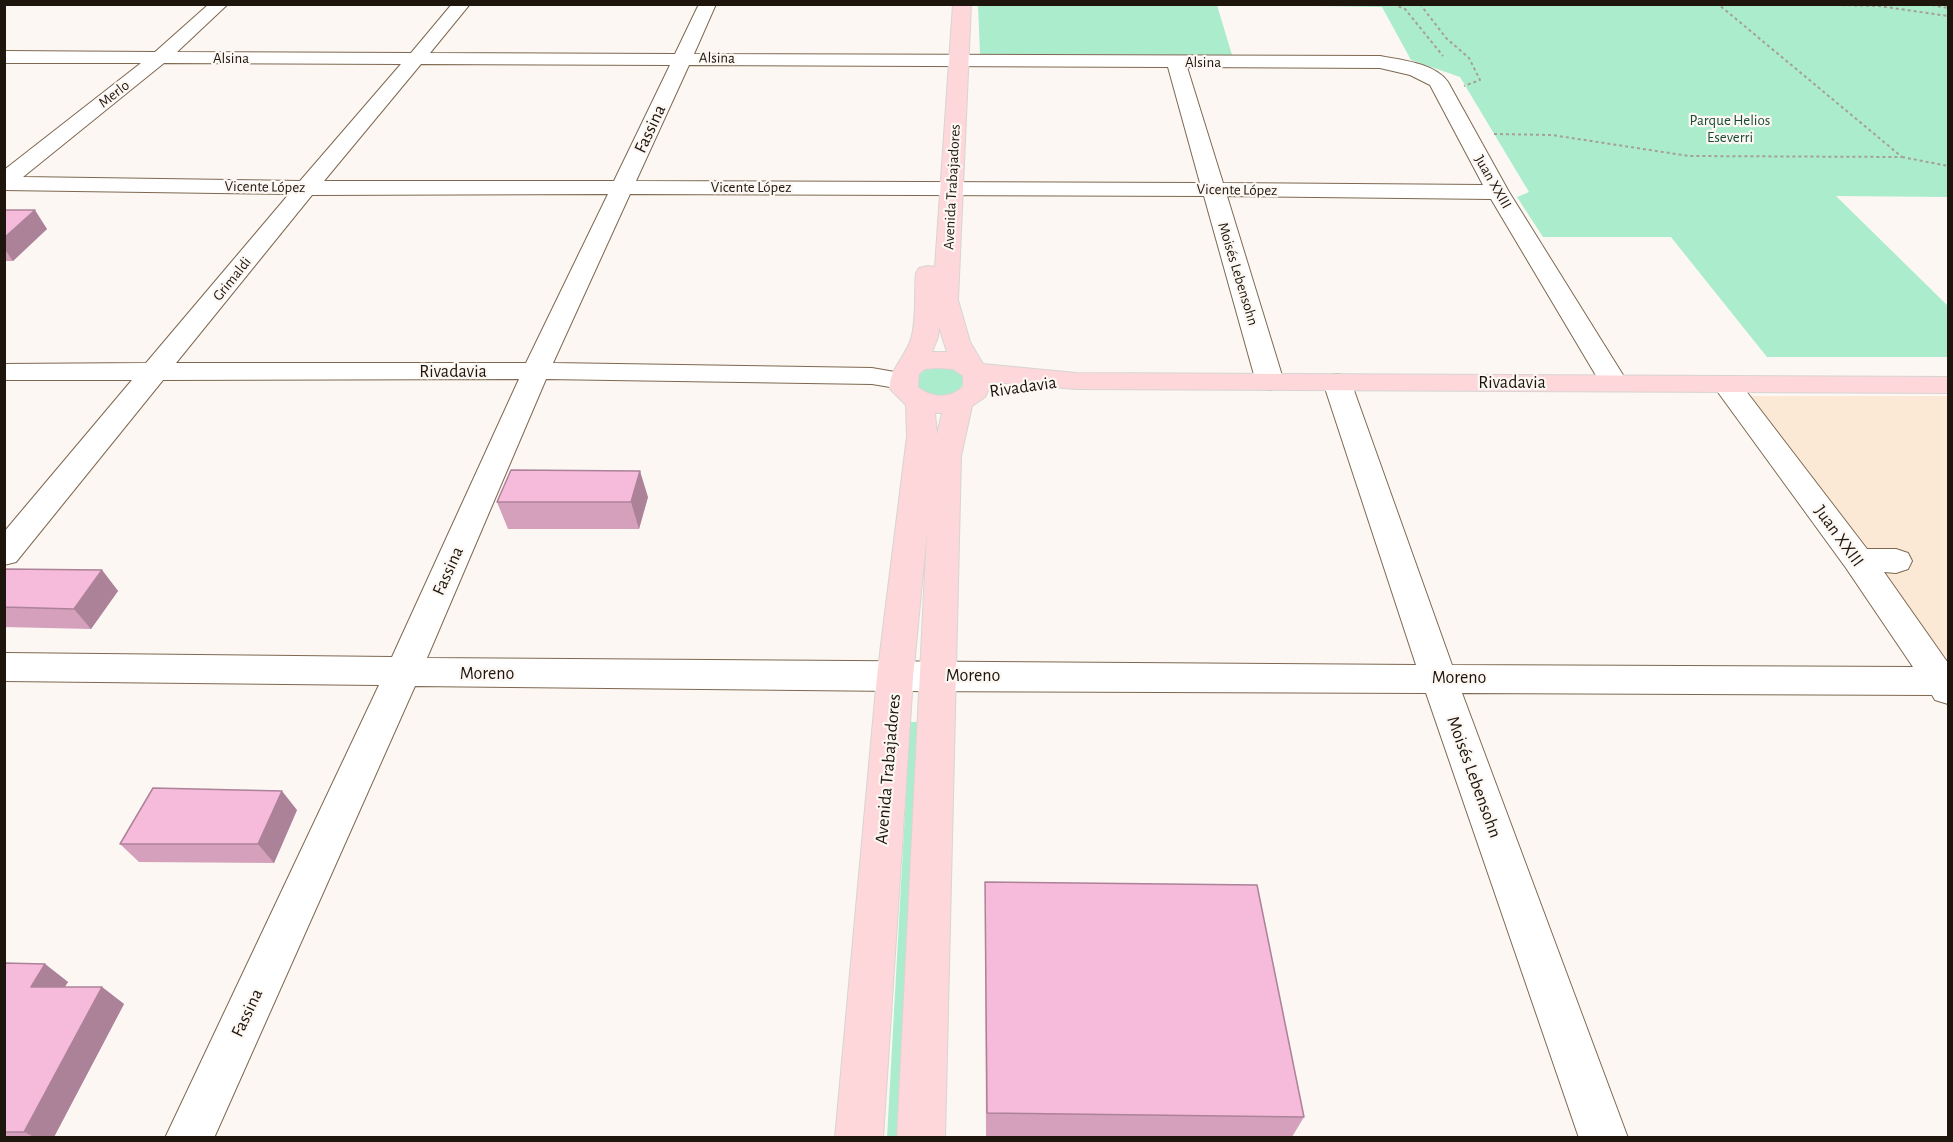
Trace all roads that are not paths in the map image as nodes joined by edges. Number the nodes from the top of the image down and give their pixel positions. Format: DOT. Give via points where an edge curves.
graph roads {
  1 [pos="220,4"];
  2 [pos="462,4"];
  3 [pos="708,4"];
  4 [pos="962,4"];
  5 [pos="946,53"];
  6 [pos="4,57"];
  7 [pos="159,58"];
  8 [pos="684,58"];
  9 [pos="418,59"];
  10 [pos="1176,62"];
  11 [pos="1428,74"];
  12 [pos="4,182"];
  13 [pos="622,186"];
  14 [pos="942,187"];
  15 [pos="306,188"];
  16 [pos="1213,189"];
  17 [pos="1498,192"];
  18 [pos="536,371"];
  19 [pos="4,372"];
  20 [pos="154,373"];
  21 [pos="1270,382"];
  22 [pos="1337,382"];
  23 [pos="912,383"];
  24 [pos="968,383"];
  25 [pos="1614,383"];
  26 [pos="1726,384"];
  27 [pos="1948,385"];
  28 [pos="4,554"];
  29 [pos="1858,560"];
  30 [pos="1896,561"];
  31 [pos="4,667"];
  32 [pos="404,673"];
  33 [pos="938,676"];
  34 [pos="895,677"];
  35 [pos="1438,677"];
  36 [pos="1945,686"];
  37 [pos="189,1137"];
  38 [pos="859,1137"];
  39 [pos="921,1137"];
  40 [pos="1604,1137"];
  1 -- 7 [label="street, Merlo"];
  2 -- 9 [label="street, Grimaldi"];
  3 -- 8 [label="street, Fassina"];
  4 -- 5 [label="main road, Avenida Trabajadores"];
  5 -- 8 [label="street, Alsina"];
  5 -- 10 [label="street, Alsina"];
  5 -- 14 [label="main road, Avenida Trabajadores"];
  6 -- 7 [label="street, Alsina"];
  7 -- 9 [label="street, Alsina"];
  7 -- 12 [label="street, Merlo"];
  8 -- 9 [label="street, Alsina"];
  8 -- 13 [label="street, Fassina"];
  9 -- 15 [label="street, Grimaldi"];
  10 -- 11 [label="street, Alsina" via="1380,62"];
  10 -- 16 [label="street, Moisés Lebensohn"];
  11 -- 17 [label="street, Juan XXIII" via="1438,82"];
  12 -- 15 [label="street, Vicente López"];
  13 -- 14 [label="street, Vicente López"];
  13 -- 15 [label="street, Vicente López"];
  13 -- 18 [label="street, Fassina"];
  14 -- 16 [label="street, Vicente López"];
  14 -- 23 [label="main road, Avenida Trabajadores" via="925,337"];
  14 -- 24 [label="main road, Avenida Trabajadores" via="945,300"];
  15 -- 20 [label="street, Grimaldi"];
  16 -- 17 [label="street, Vicente López"];
  16 -- 21 [label="street, Moisés Lebensohn"];
  17 -- 25 [label="street, Juan XXIII"];
  18 -- 20 [label="street, Rivadavia"];
  18 -- 23 [label="street, Rivadavia" via="872,376"];
  18 -- 32 [label="street, Fassina"];
  19 -- 20 [label="street, Rivadavia"];
  20 -- 28 [label="street, Grimaldi"];
  21 -- 22 [label="main road, Rivadavia"];
  21 -- 24 [label="main road, Rivadavia" via="1076,381 1015,386"];
  22 -- 25 [label="main road, Rivadavia"];
  22 -- 35 [label="street, Moisés Lebensohn"];
  23 -- 24 [label="main road" via="946,404"];
  23 -- 24 [label="main road" via="923,361 941,358 958,361"];
  23 -- 34 [label="main road, Avenida Trabajadores" via="922,436"];
  24 -- 33 [label="main road" via="946,456"];
  25 -- 26 [label="main road, Rivadavia"];
  26 -- 27 [label="main road, Rivadavia"];
  26 -- 29 [label="street, Juan XXIII"];
  29 -- 30 [label="street"];
  29 -- 36 [label="street, Juan XXIII"];
  31 -- 32 [label="street, Moreno"];
  32 -- 34 [label="street, Moreno"];
  32 -- 37 [label="street, Fassina"];
  33 -- 34 [label="street, Moreno"];
  33 -- 35 [label="street, Moreno"];
  33 -- 39 [label="main road"];
  34 -- 38 [label="main road, Avenida Trabajadores"];
  35 -- 36 [label="street, Moreno"];
  35 -- 40 [label="street, Moisés Lebensohn"];
}
